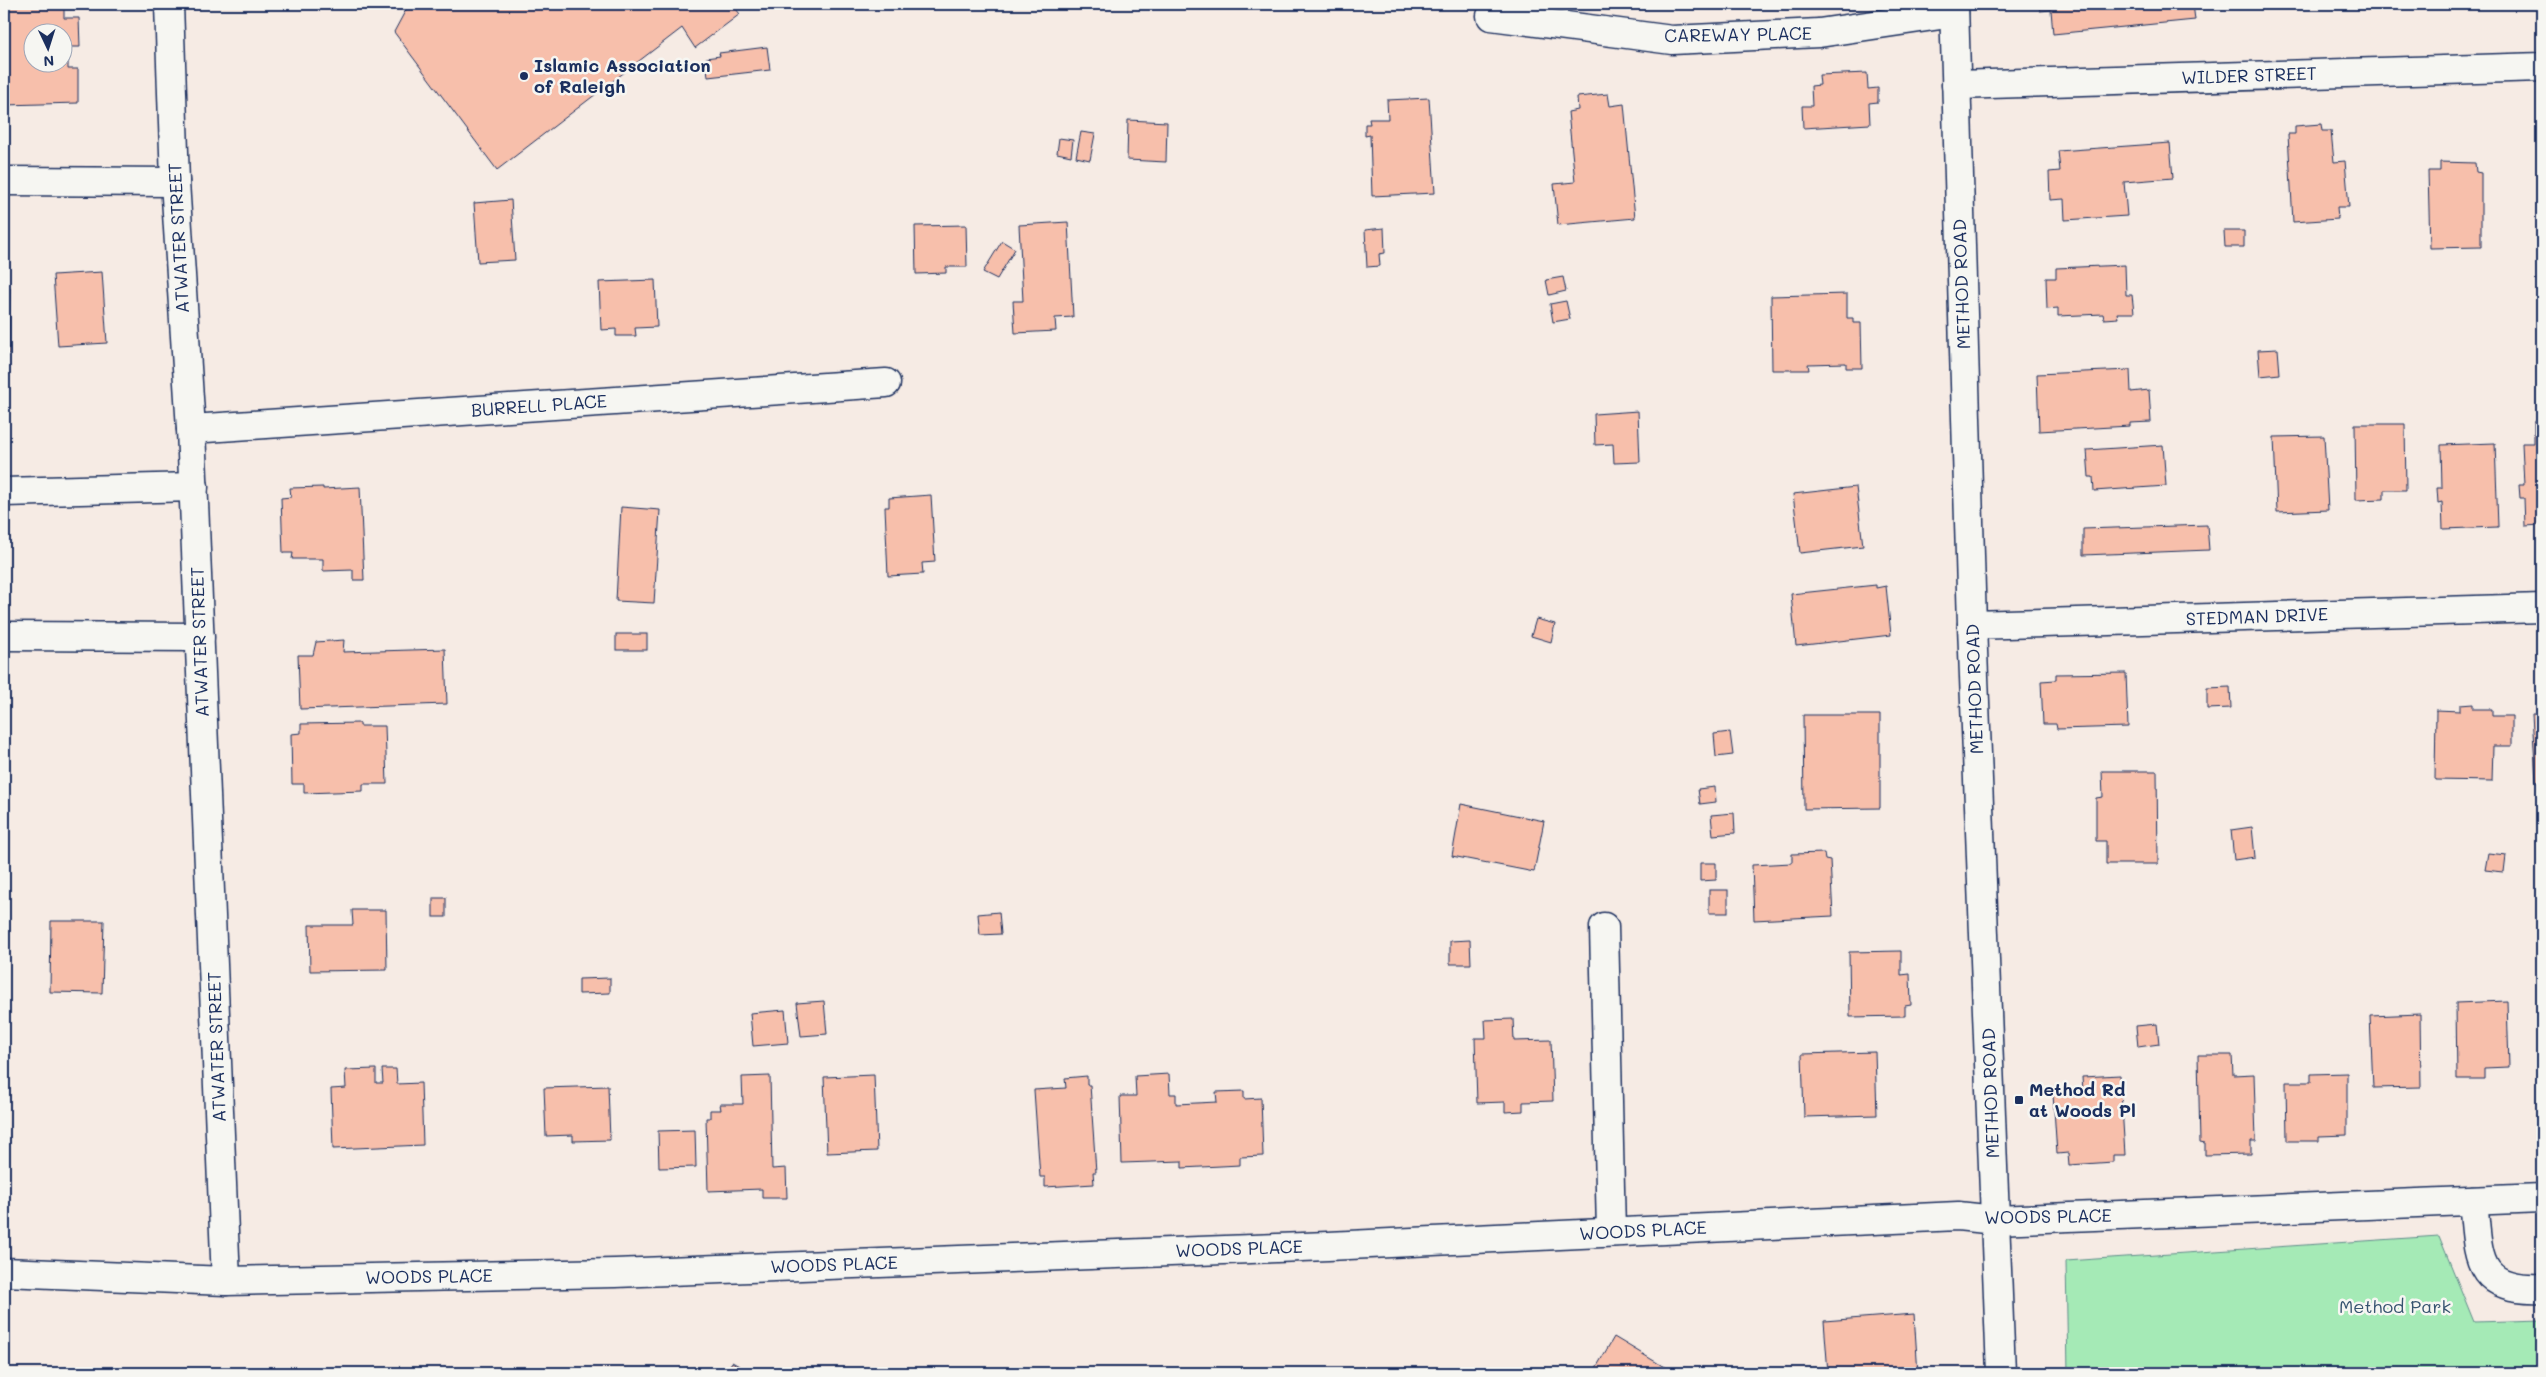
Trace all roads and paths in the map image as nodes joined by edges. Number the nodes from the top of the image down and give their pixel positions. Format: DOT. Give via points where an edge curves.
graph roads {
  1 [pos="169,4"];
  2 [pos="1954,8"];
  3 [pos="1491,16"];
  4 [pos="2542,67"];
  5 [pos="1956,85"];
  6 [pos="4,181"];
  7 [pos="175,182"];
  8 [pos="886,384"];
  9 [pos="191,429"];
  10 [pos="194,487"];
  11 [pos="4,492"];
  12 [pos="2542,608"];
  13 [pos="1972,625"];
  14 [pos="4,636"];
  15 [pos="200,637"];
  16 [pos="1604,927"];
  17 [pos="2542,1198"];
  18 [pos="2473,1201"];
  19 [pos="1996,1220"];
  20 [pos="1611,1232"];
  21 [pos="4,1272"];
  22 [pos="226,1281"];
  23 [pos="2542,1288"];
  24 [pos="2001,1373"];
  1 -- 7 [label="street, ATWATER STREET"];
  2 -- 3 [label="street, CAREWAY PLACE" via="1819,33 1672,40"];
  2 -- 5 [label="street, METHOD ROAD"];
  4 -- 5 [label="street, WILDER STREET"];
  5 -- 13 [label="street, METHOD ROAD"];
  6 -- 7 [label="street"];
  7 -- 9 [label="street, ATWATER STREET"];
  8 -- 9 [label="street, BURRELL PLACE"];
  9 -- 10 [label="street, ATWATER STREET"];
  10 -- 11 [label="street"];
  10 -- 15 [label="street, ATWATER STREET"];
  12 -- 13 [label="street, STEDMAN DRIVE"];
  13 -- 19 [label="street, METHOD ROAD"];
  14 -- 15 [label="street"];
  15 -- 22 [label="street, ATWATER STREET"];
  16 -- 20 [label="street"];
  17 -- 18 [label="street, WOODS PLACE"];
  18 -- 19 [label="street, WOODS PLACE"];
  18 -- 23 [label="street" via="2480,1257 2493,1279 2528,1289"];
  19 -- 20 [label="street, WOODS PLACE" via="1958,1216"];
  19 -- 24 [label="street, METHOD ROAD"];
  20 -- 22 [label="street, WOODS PLACE" via="615,1274"];
  21 -- 22 [label="street, WOODS PLACE"];
}
